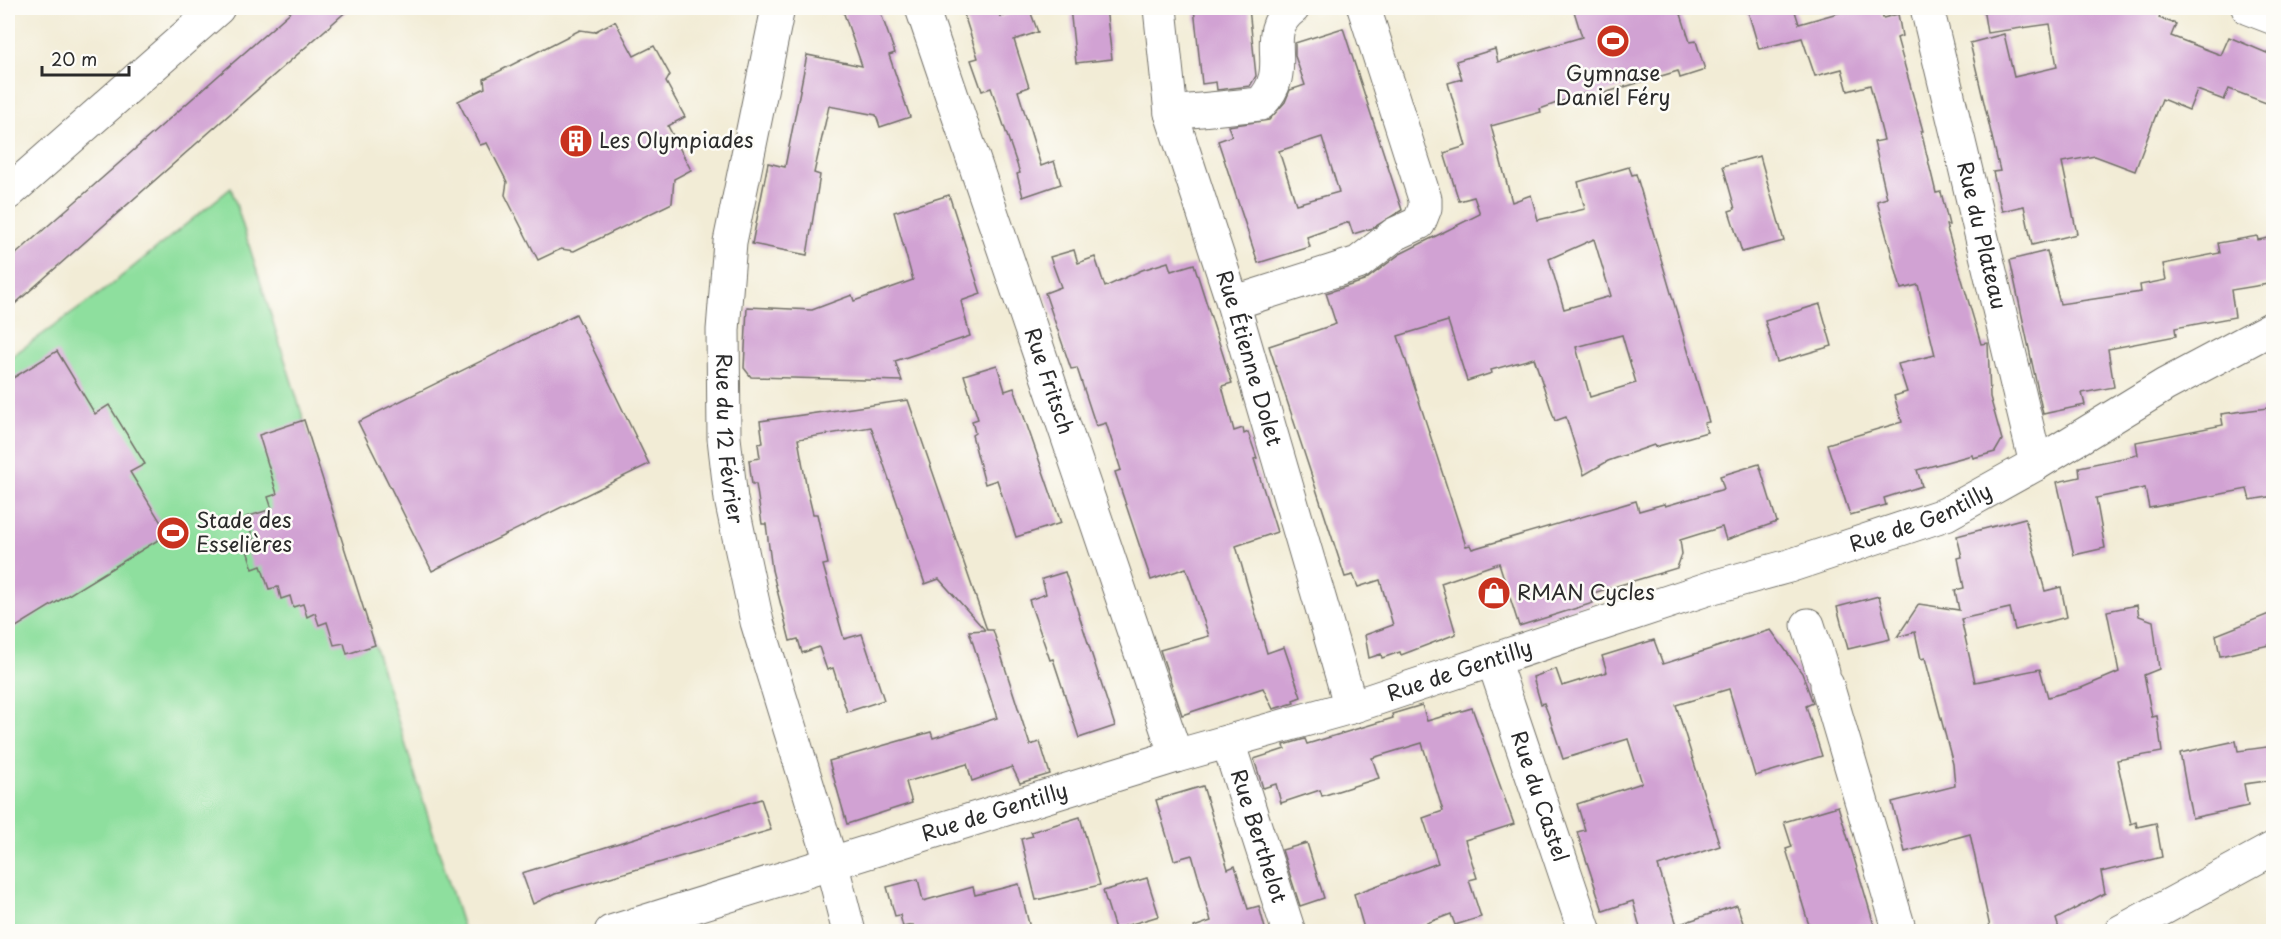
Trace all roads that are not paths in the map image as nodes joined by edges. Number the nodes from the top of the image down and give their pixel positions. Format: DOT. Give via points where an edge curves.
graph roads {
  1 [pos="218,8"];
  2 [pos="778,8"];
  3 [pos="922,8"];
  4 [pos="1160,8"];
  5 [pos="1293,8"];
  6 [pos="1364,8"];
  7 [pos="1927,8"];
  8 [pos="2248,8"];
  9 [pos="2274,18"];
  10 [pos="1171,113"];
  11 [pos="8,193"];
  12 [pos="1233,303"];
  13 [pos="2274,327"];
  14 [pos="2036,464"];
  15 [pos="1808,625"];
  16 [pos="1493,660"];
  17 [pos="1351,707"];
  18 [pos="1228,742"];
  19 [pos="1176,756"];
  20 [pos="2274,848"];
  21 [pos="831,862"];
  22 [pos="611,932"];
  23 [pos="849,932"];
  24 [pos="1289,932"];
  25 [pos="1585,932"];
  26 [pos="1900,932"];
  27 [pos="2120,932"];
  1 -- 11 [label="street"];
  2 -- 21 [label="street, Rue du 12 Février" via="730,242 723,330 724,438 731,499 750,592"];
  3 -- 19 [label="street, Rue Fritsch"];
  4 -- 10 [label="street, Rue Étienne Dolet"];
  5 -- 10 [label="street" via="1279,23 1278,72 1272,91 1260,104"];
  6 -- 12 [label="street" via="1425,199 1423,217 1419,224 1395,234 1358,262"];
  7 -- 14 [label="street, Rue du Plateau"];
  8 -- 9 [label="street"];
  10 -- 12 [label="street, Rue Étienne Dolet"];
  12 -- 17 [label="street, Rue Étienne Dolet"];
  13 -- 14 [label="street, Rue de Gentilly" via="2165,386"];
  14 -- 16 [label="street, Rue de Gentilly" via="1946,514"];
  15 -- 26 [label="street"];
  16 -- 17 [label="street, Rue de Gentilly"];
  16 -- 25 [label="street, Rue du Castel"];
  17 -- 18 [label="street, Rue de Gentilly"];
  18 -- 19 [label="street, Rue de Gentilly"];
  18 -- 24 [label="street, Rue Berthelot"];
  19 -- 21 [label="street, Rue de Gentilly"];
  20 -- 27 [label="street"];
  21 -- 22 [label="street, Rue de Gentilly"];
  21 -- 23 [label="street, Rue du 12 Février"];
}
